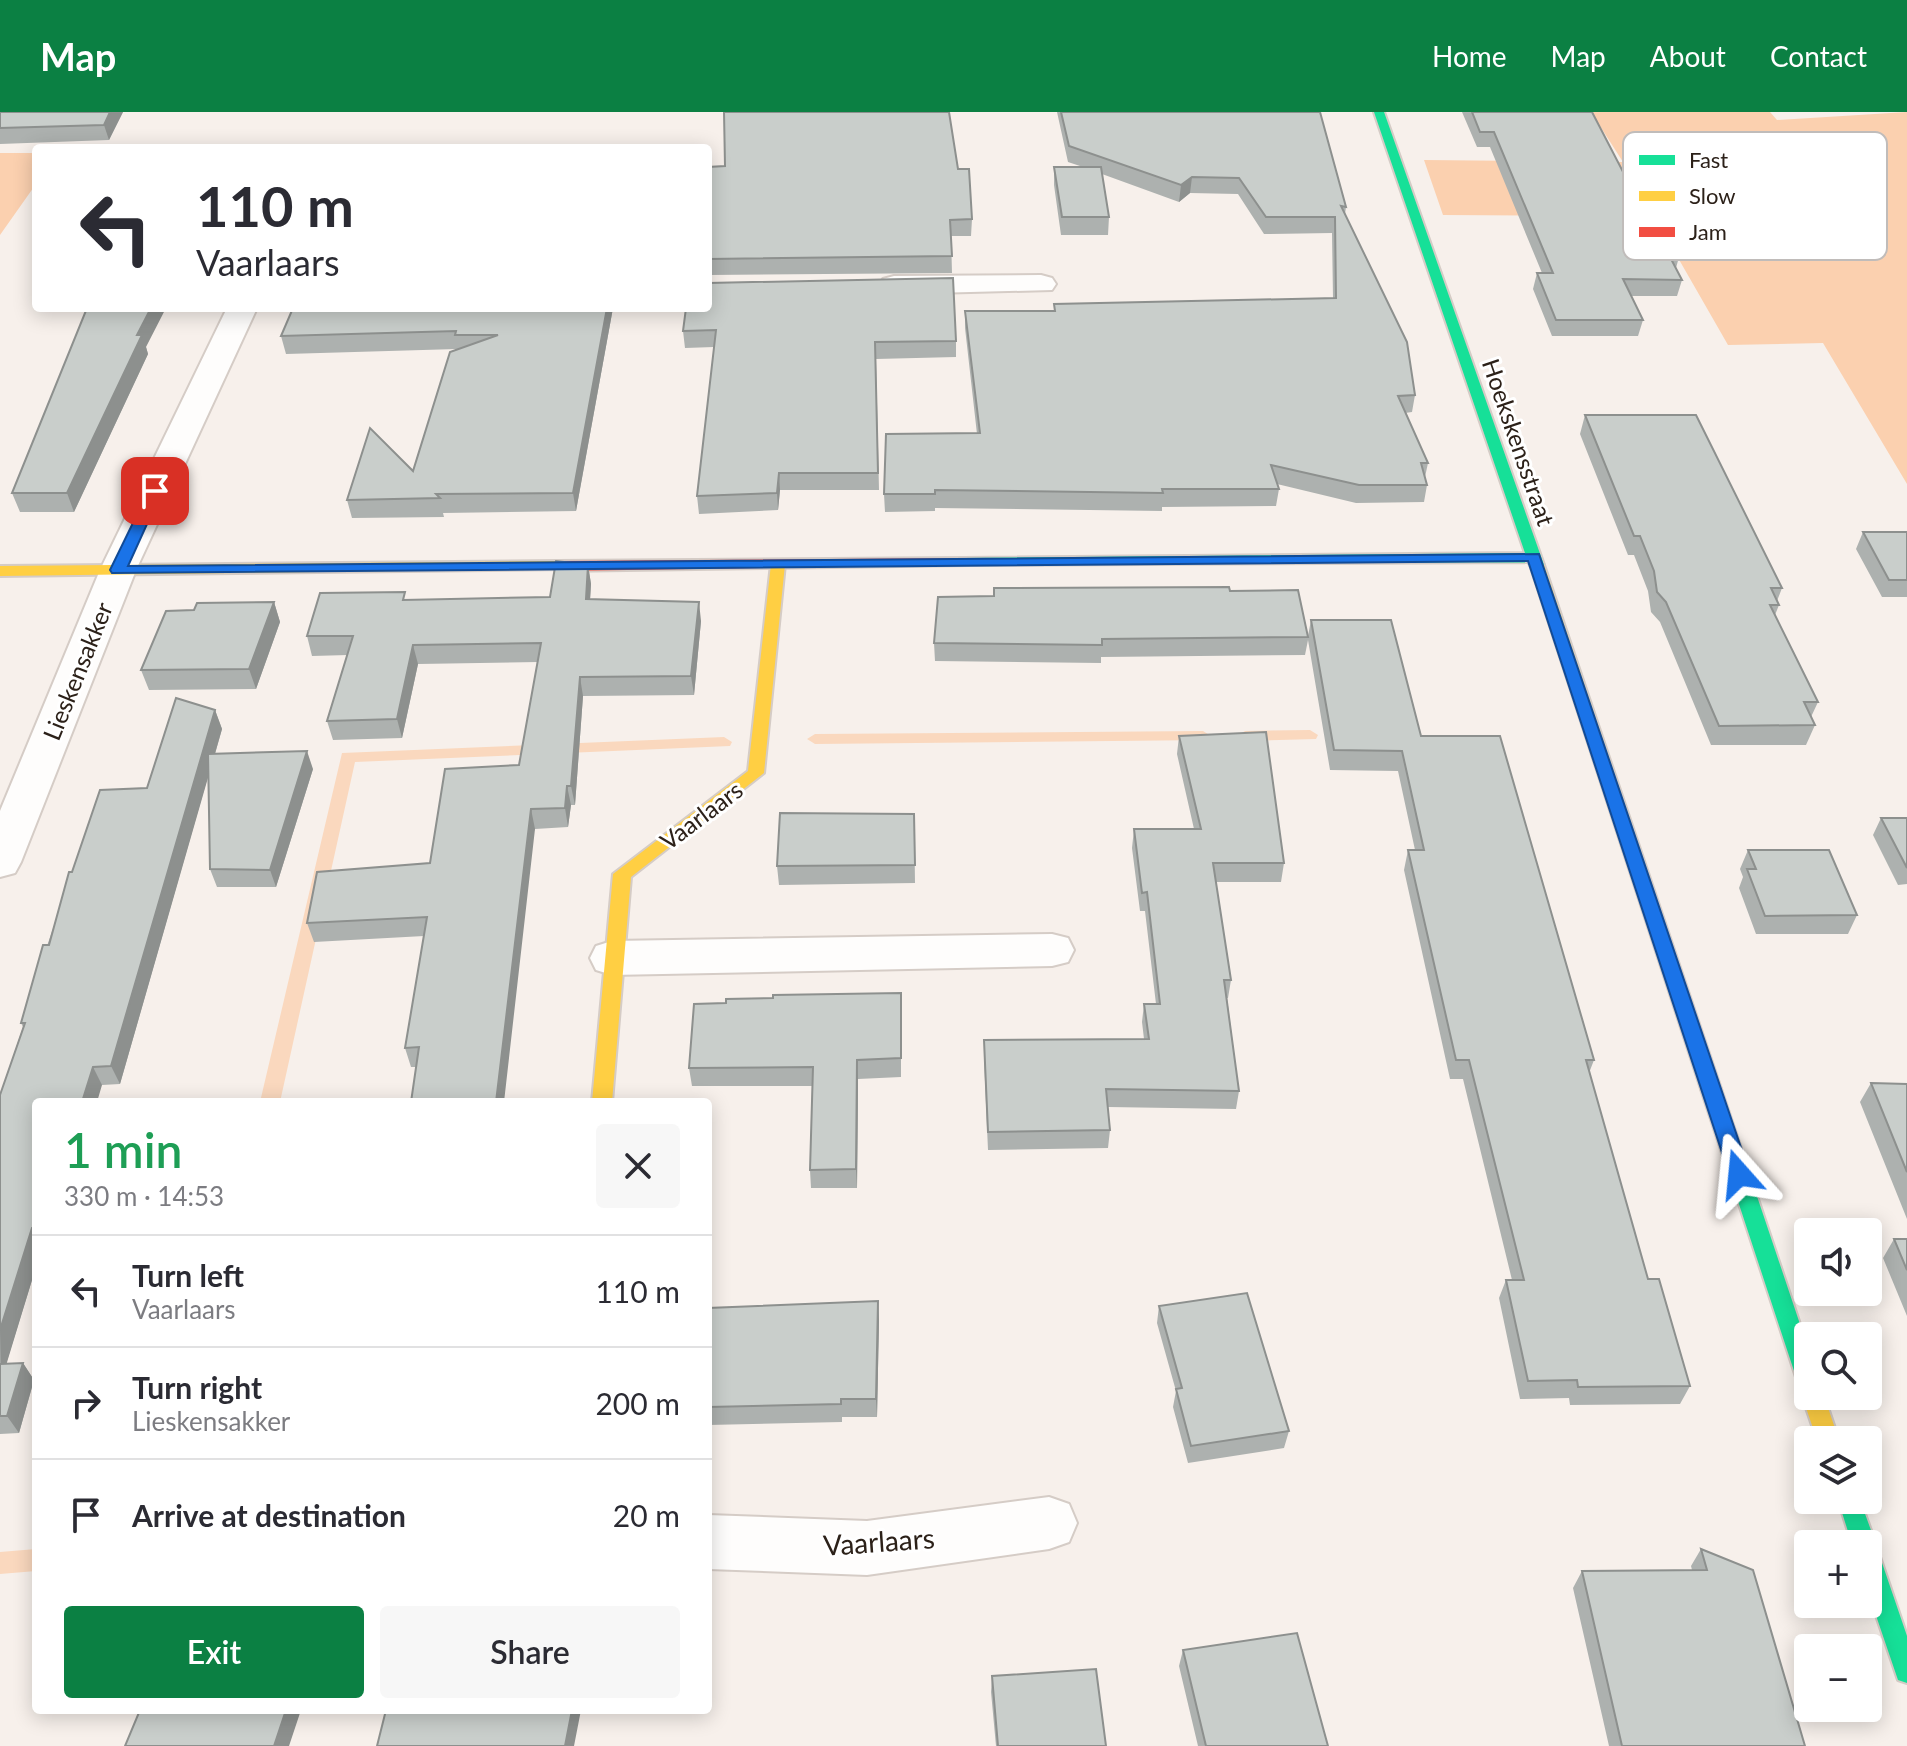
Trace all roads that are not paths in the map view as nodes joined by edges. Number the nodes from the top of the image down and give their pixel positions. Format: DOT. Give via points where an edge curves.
graph roads {
  1 [pos="1379,112"];
  2 [pos="1041,284"];
  3 [pos="867,285"];
  4 [pos="240,312"];
  5 [pos="1534,557"];
  6 [pos="778,564"];
  7 [pos="118,570"];
  8 [pos="0,571"];
  9 [pos="0,862"];
  10 [pos="1052,950"];
  11 [pos="612,958"];
  12 [pos="602,1098"];
  13 [pos="1794,1338"];
  14 [pos="1049,1523"];
  15 [pos="712,1542"];
  16 [pos="1882,1598"];
  17 [pos="1907,1671"];
  1 -- 5 [label="street, Hoekskensstraat"];
  2 -- 3 [label="street"];
  4 -- 7 [label="street, Lieskensakker"];
  5 -- 6 [label="street"];
  5 -- 13 [label="street, Hoekskensstraat"];
  6 -- 7 [label="street"];
  6 -- 11 [label="street, Vaarlaars" via="756,773 622,874"];
  7 -- 8 [label="street"];
  7 -- 9 [label="street, Lieskensakker"];
  10 -- 11 [label="street"];
  11 -- 12 [label="street, Vaarlaars"];
  14 -- 15 [label="street, Vaarlaars" via="867,1548"];
  16 -- 17 [label="street"];
}
